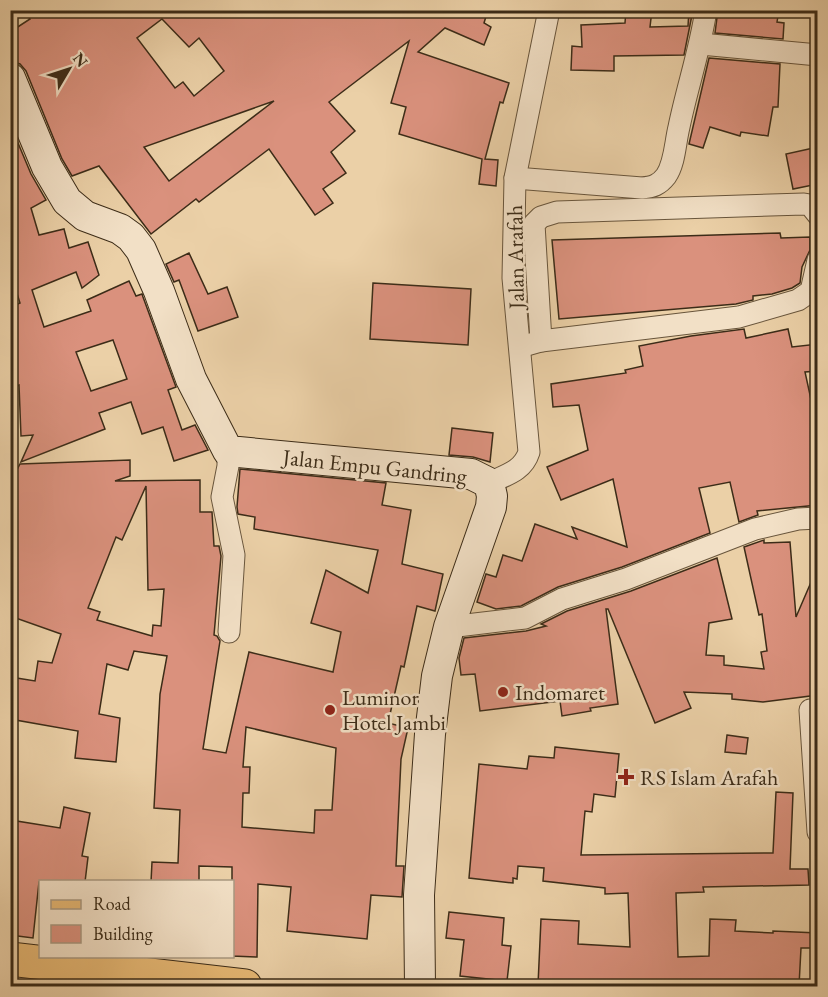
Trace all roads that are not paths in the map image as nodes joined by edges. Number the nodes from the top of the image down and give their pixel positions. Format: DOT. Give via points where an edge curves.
graph roads {
  1 [pos="549,10"];
  2 [pos="706,10"];
  3 [pos="701,44"];
  4 [pos="818,55"];
  5 [pos="10,78"];
  6 [pos="514,178"];
  7 [pos="818,215"];
  8 [pos="818,260"];
  9 [pos="542,341"];
  10 [pos="518,347"];
  11 [pos="228,452"];
  12 [pos="489,483"];
  13 [pos="818,519"];
  14 [pos="449,627"];
  15 [pos="229,632"];
  16 [pos="810,710"];
  17 [pos="818,832"];
  18 [pos="10,959"];
  19 [pos="10,977"];
  20 [pos="95,987"];
  21 [pos="245,987"];
  22 [pos="420,987"];
  1 -- 6 [label="street, Jalan Arafah"];
  2 -- 3 [label="street"];
  3 -- 4 [label="street"];
  3 -- 6 [label="street" via="671,167 656,186"];
  5 -- 11 [label="street" via="47,167 67,201 85,216 131,237 141,250 191,379"];
  6 -- 10 [label="street, Jalan Arafah" via="513,278"];
  7 -- 9 [label="street" via="804,204 557,212 541,217 534,224"];
  8 -- 9 [label="street" via="811,291 798,300 739,317"];
  9 -- 10 [label="street"];
  10 -- 12 [label="street, Jalan Arafah" via="530,452 518,470"];
  11 -- 12 [label="street, Jalan Empu Gandring" via="471,474"];
  11 -- 15 [label="street" via="222,498 234,555"];
  12 -- 14 [label="street, Jalan Empu Gandring" via="491,507"];
  13 -- 14 [label="street" via="798,519 755,529 626,579 562,599 525,618"];
  14 -- 22 [label="street, Jalan Empu Gandring" via="437,676 430,734 419,895"];
  16 -- 17 [label="street"];
  18 -- 21 [label="main road"];
  19 -- 20 [label="main road"];
}
